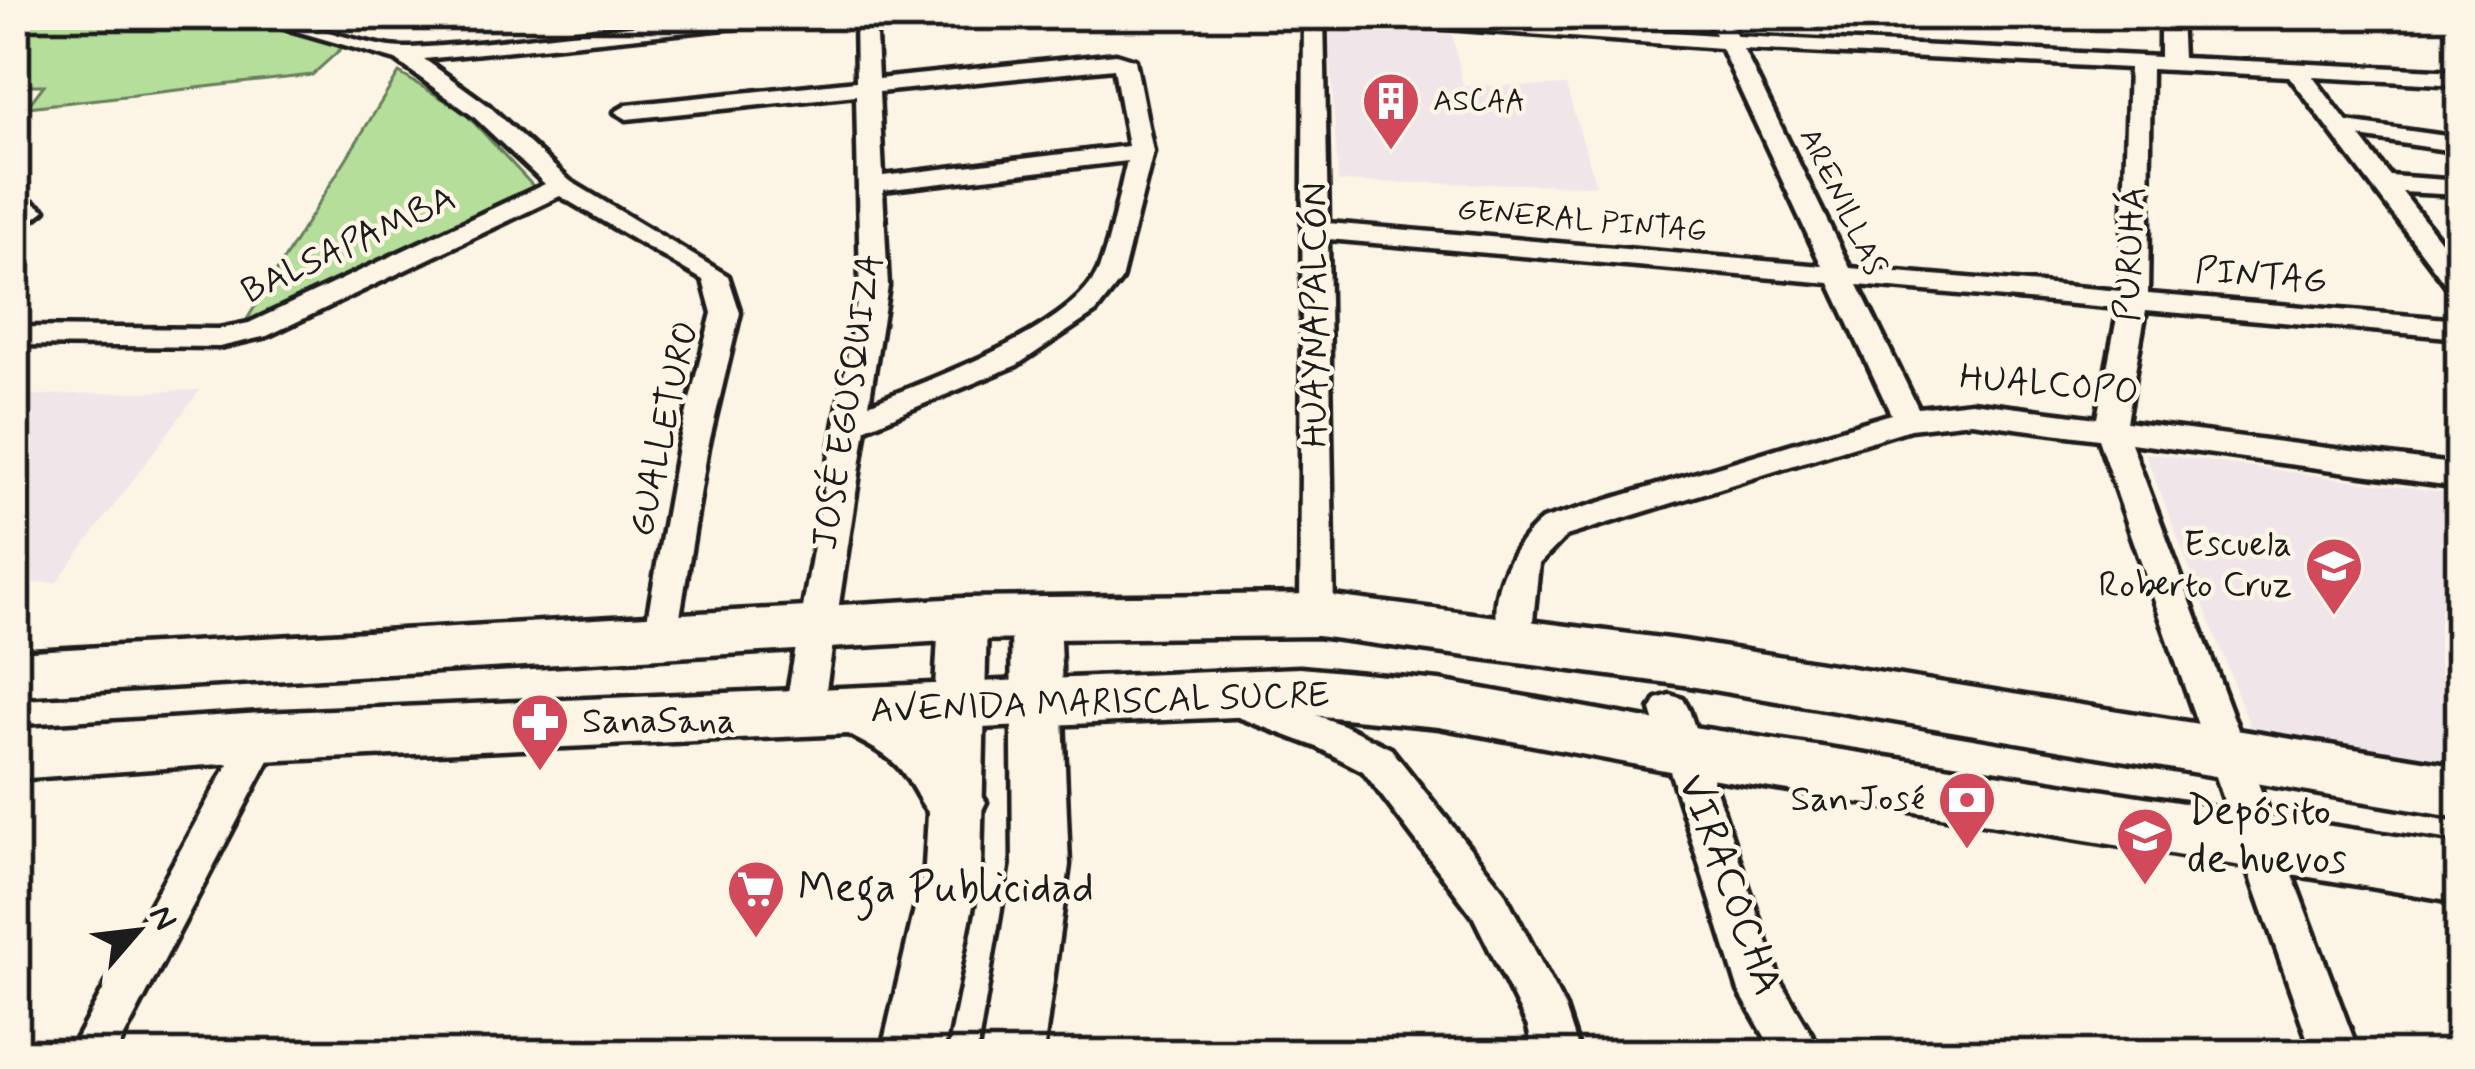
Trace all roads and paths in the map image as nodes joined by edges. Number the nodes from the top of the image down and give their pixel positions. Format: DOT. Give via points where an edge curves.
graph roads {
  1 [pos="251,15"];
  2 [pos="599,15"];
  3 [pos="794,15"];
  4 [pos="865,15"];
  5 [pos="1314,15"];
  6 [pos="1349,15"];
  7 [pos="1716,15"];
  8 [pos="2170,15"];
  9 [pos="542,42"];
  10 [pos="1728,42"];
  11 [pos="404,56"];
  12 [pos="2156,62"];
  13 [pos="2295,69"];
  14 [pos="2460,78"];
  15 [pos="867,89"];
  16 [pos="627,112"];
  17 [pos="2343,128"];
  18 [pos="2460,145"];
  19 [pos="1142,152"];
  20 [pos="2386,183"];
  21 [pos="874,184"];
  22 [pos="561,186"];
  23 [pos="2460,188"];
  24 [pos="1316,230"];
  25 [pos="1842,278"];
  26 [pos="2460,284"];
  27 [pos="2134,302"];
  28 [pos="2460,329"];
  29 [pos="15,336"];
  30 [pos="1909,419"];
  31 [pos="848,424"];
  32 [pos="2110,429"];
  33 [pos="2460,476"];
  34 [pos="1317,615"];
  35 [pos="1035,616"];
  36 [pos="963,619"];
  37 [pos="815,627"];
  38 [pos="662,637"];
  39 [pos="1517,638"];
  40 [pos="15,674"];
  41 [pos="1038,702"];
  42 [pos="958,708"];
  43 [pos="1315,713"];
  44 [pos="831,714"];
  45 [pos="1675,730"];
  46 [pos="262,737"];
  47 [pos="15,754"];
  48 [pos="2230,758"];
  49 [pos="2460,792"];
  50 [pos="956,802"];
  51 [pos="2259,841"];
  52 [pos="2460,874"];
  53 [pos="91,1054"];
  54 [pos="912,1054"];
  55 [pos="1012,1054"];
  56 [pos="1557,1054"];
  57 [pos="1800,1054"];
  58 [pos="2336,1054"];
  1 -- 11 [label="street, GUALLETURO"];
  2 -- 9 [label="street"];
  3 -- 9 [label="street"];
  4 -- 15 [label="street, JOSÉ EGUSQUIZA"];
  5 -- 24 [label="street, HUAYNAPALCÓN"];
  6 -- 10 [label="street"];
  7 -- 10 [label="street, ARENILLAS"];
  8 -- 12 [label="street, PURUHÁ"];
  9 -- 11 [label="street"];
  10 -- 12 [label="street" via="1899,41"];
  10 -- 25 [label="street, ARENILLAS"];
  11 -- 22 [label="street, GUALLETURO" via="481,111"];
  12 -- 13 [label="street"];
  12 -- 27 [label="street, PURUHÁ"];
  13 -- 14 [label="street"];
  13 -- 17 [label="street"];
  15 -- 16 [label="street"];
  15 -- 19 [label="street" via="1123,62"];
  15 -- 21 [label="street, JOSÉ EGUSQUIZA"];
  17 -- 18 [label="street"];
  17 -- 20 [label="street"];
  19 -- 21 [label="street"];
  19 -- 31 [label="street" via="1112,274 1086,306 1007,359"];
  20 -- 23 [label="street"];
  20 -- 26 [label="street"];
  21 -- 31 [label="street, JOSÉ EGUSQUIZA" via="874,286"];
  22 -- 29 [label="street, BALSAPAMBA" via="257,331 219,338"];
  22 -- 38 [label="street, GUALLETURO" via="686,255 724,293"];
  24 -- 25 [label="street, GENERAL PINTAG"];
  24 -- 34 [label="street, HUAYNAPALCÓN"];
  25 -- 27 [label="street, PINTAG"];
  25 -- 30 [label="street, ARENILLAS"];
  27 -- 28 [label="street, PINTAG"];
  27 -- 32 [label="street, PURUHÁ"];
  30 -- 32 [label="street, HUALCOPO" via="1972,412"];
  30 -- 39 [label="street, HUALCOPO" via="1554,528 1529,546 1516,576"];
  31 -- 37 [label="street, JOSÉ EGUSQUIZA"];
  32 -- 33 [label="street, HUALCOPO"];
  32 -- 48 [label="street"];
  34 -- 35 [label="main road"];
  34 -- 39 [label="main road"];
  35 -- 36 [label="main road"];
  35 -- 41 [label="main road"];
  36 -- 37 [label="main road"];
  36 -- 42 [label="main road"];
  37 -- 38 [label="main road"];
  37 -- 44 [label="street, JOSÉ EGUSQUIZA"];
  38 -- 40 [label="main road"];
  39 -- 48 [label="main road"];
  41 -- 42 [label="main road, AVENIDA MARISCAL SUCRE"];
  41 -- 43 [label="main road, AVENIDA MARISCAL SUCRE" via="1224,694"];
  41 -- 55 [label="main road" via="1041,865"];
  42 -- 44 [label="main road, AVENIDA MARISCAL SUCRE"];
  42 -- 50 [label="main road"];
  43 -- 45 [label="main road, AVENIDA MARISCAL SUCRE" via="1439,704"];
  43 -- 56 [label="street" via="1377,760 1488,903"];
  44 -- 46 [label="main road, AVENIDA MARISCAL SUCRE"];
  44 -- 50 [label="main road" via="914,744"];
  45 -- 51 [label="main road, AVENIDA MARISCAL SUCRE"];
  45 -- 57 [label="street, VIRACOCHA" via="1760,991"];
  46 -- 47 [label="main road, AVENIDA MARISCAL SUCRE"];
  46 -- 53 [label="street"];
  48 -- 49 [label="main road"];
  48 -- 51 [label="street"];
  50 -- 54 [label="main road" via="953,866"];
  51 -- 52 [label="main road, AVENIDA MARISCAL SUCRE"];
  51 -- 58 [label="street"];
}
